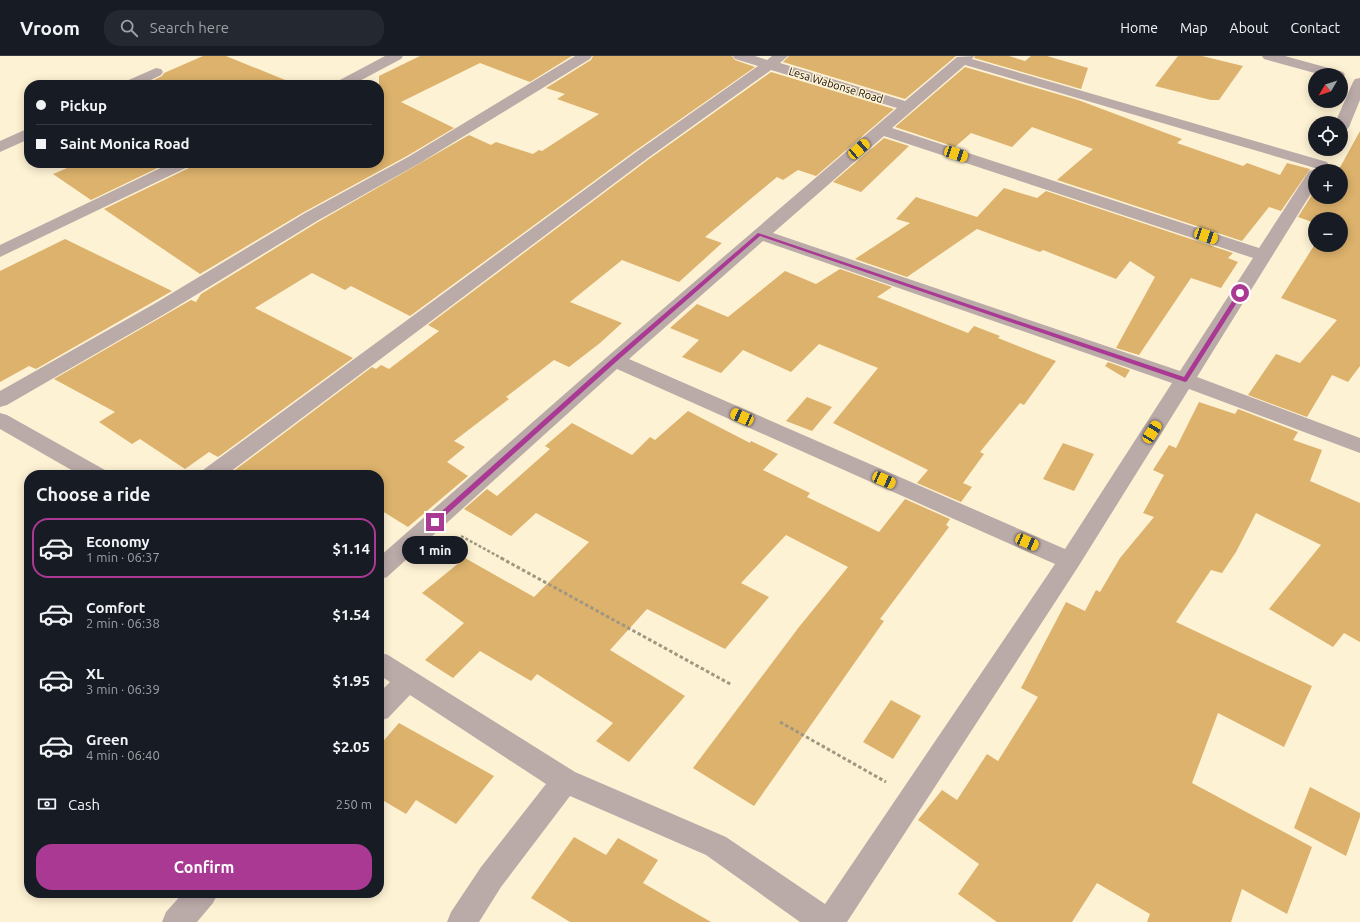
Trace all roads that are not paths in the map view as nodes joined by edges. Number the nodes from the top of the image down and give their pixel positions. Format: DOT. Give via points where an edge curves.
graph roads {
  1 [pos="396,56"];
  2 [pos="585,56"];
  3 [pos="740,56"];
  4 [pos="1269,56"];
  5 [pos="964,58"];
  6 [pos="775,60"];
  7 [pos="1313,68"];
  8 [pos="156,72"];
  9 [pos="1348,78"];
  10 [pos="139,80"];
  11 [pos="350,80"];
  12 [pos="1360,82"];
  13 [pos="908,107"];
  14 [pos="1349,122"];
  15 [pos="882,130"];
  16 [pos="24,135"];
  17 [pos="0,147"];
  18 [pos="1313,164"];
  19 [pos="174,168"];
  20 [pos="1308,185"];
  21 [pos="760,234"];
  22 [pos="0,252"];
  23 [pos="1263,255"];
  24 [pos="615,360"];
  25 [pos="1185,380"];
  26 [pos="0,400"];
  27 [pos="0,420"];
  28 [pos="1360,446"];
  29 [pos="88,470"];
  30 [pos="218,470"];
  31 [pos="1070,561"];
  32 [pos="384,567"];
  33 [pos="384,665"];
  34 [pos="407,681"];
  35 [pos="384,705"];
  36 [pos="565,781"];
  37 [pos="199,898"];
  38 [pos="177,922"];
  39 [pos="462,922"];
  40 [pos="825,922"];
  41 [pos="830,922"];
  1 -- 11 [label="street"];
  2 -- 26 [label="street" via="414,160 311,217 161,308"];
  3 -- 6 [label="street, Lesa Wabonse Road"];
  4 -- 7 [label="street"];
  5 -- 13 [label="street"];
  5 -- 18 [label="street"];
  6 -- 13 [label="street, Lesa Wabonse Road"];
  6 -- 30 [label="street" via="635,160"];
  8 -- 10 [label="street"];
  9 -- 12 [label="street"];
  12 -- 14 [label="street"];
  13 -- 15 [label="street"];
  15 -- 21 [label="street"];
  15 -- 23 [label="street"];
  16 -- 17 [label="street"];
  19 -- 22 [label="street"];
  20 -- 23 [label="street"];
  21 -- 24 [label="street"];
  21 -- 25 [label="street"];
  23 -- 25 [label="street"];
  24 -- 31 [label="street"];
  24 -- 32 [label="street"];
  25 -- 28 [label="street"];
  25 -- 31 [label="street"];
  27 -- 29 [label="street"];
  31 -- 41 [label="street"];
  33 -- 34 [label="street"];
  34 -- 35 [label="street"];
  34 -- 36 [label="street"];
  36 -- 39 [label="street" via="491,877"];
  36 -- 40 [label="street" via="716,846"];
  37 -- 38 [label="street"];
}
